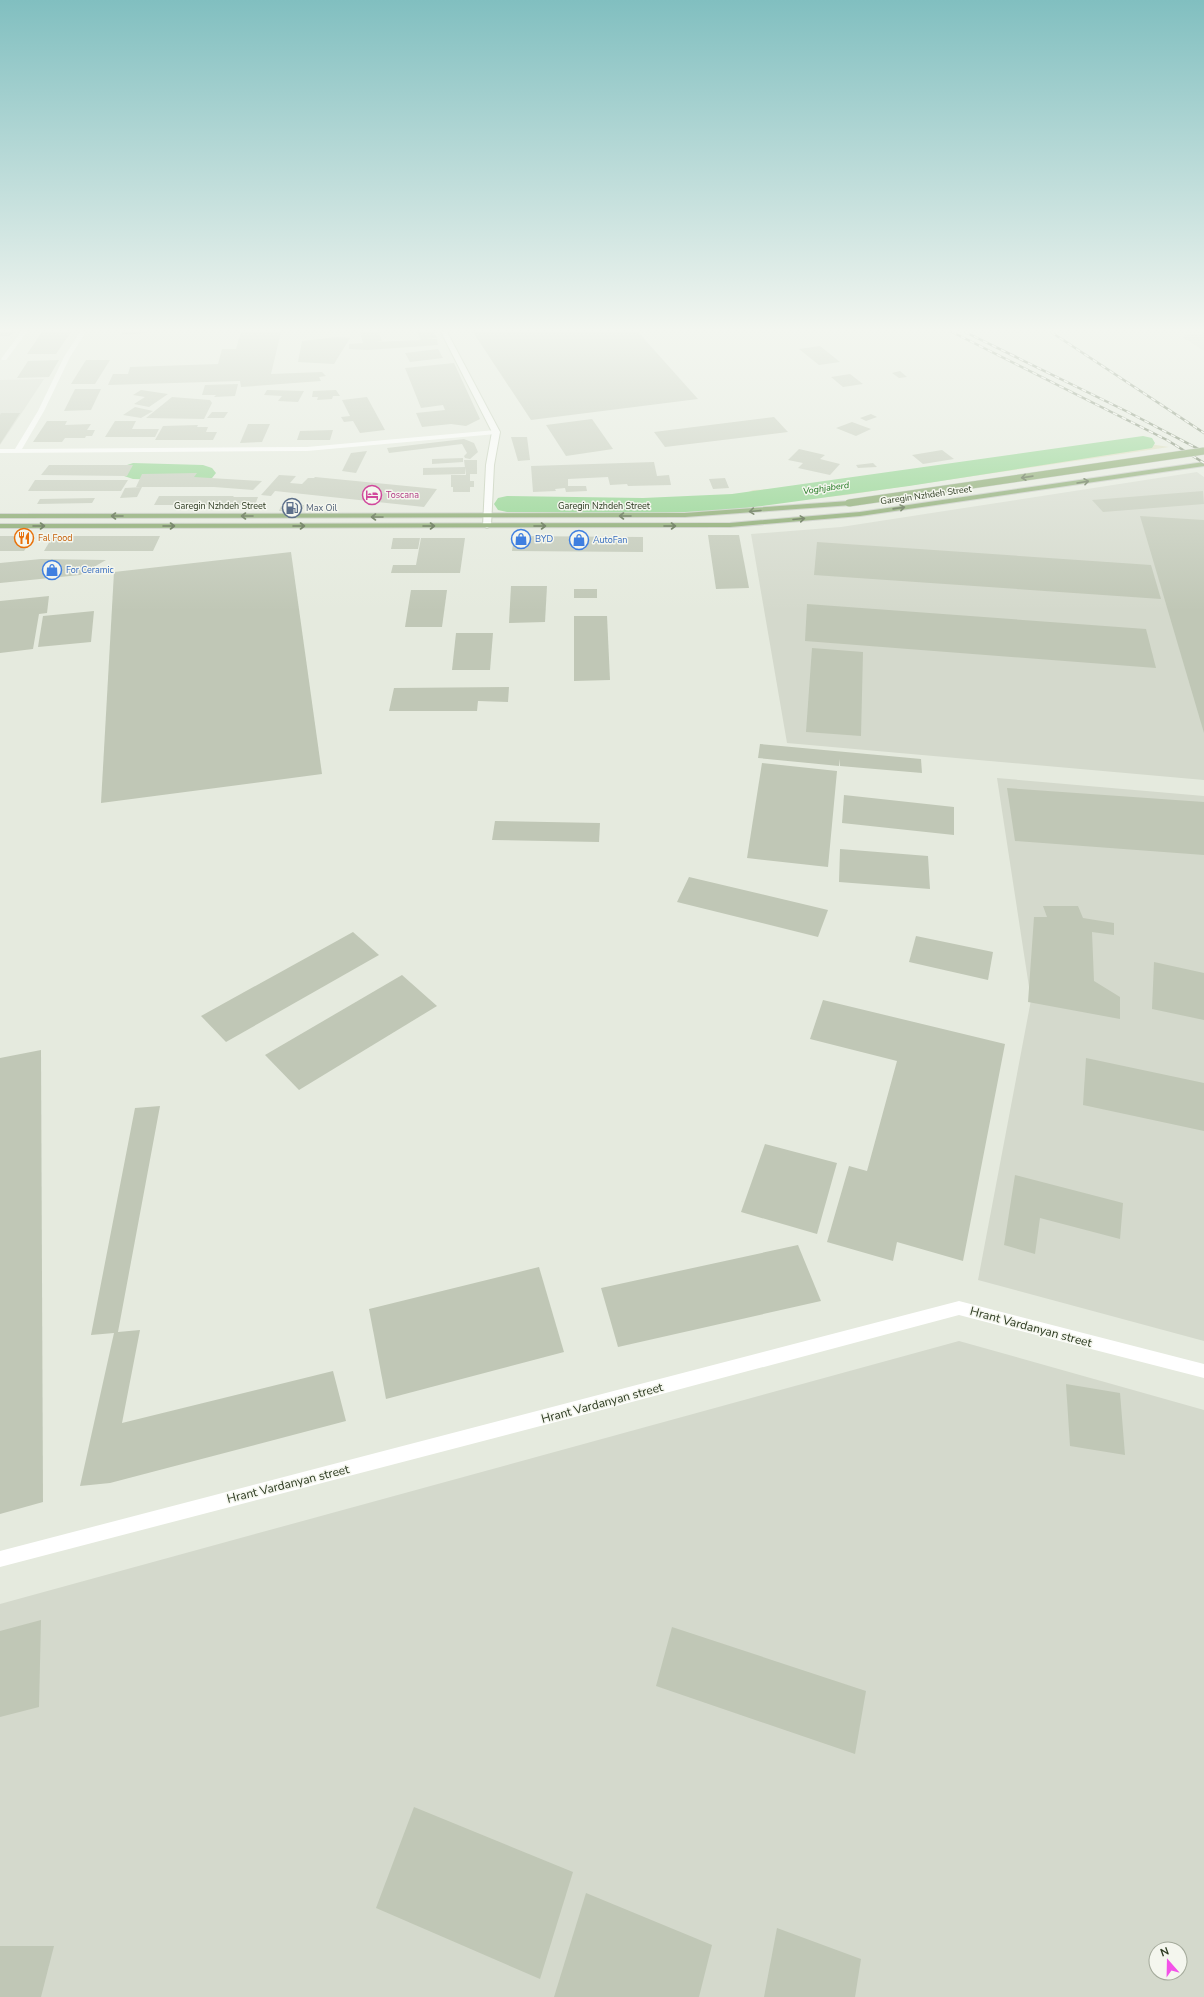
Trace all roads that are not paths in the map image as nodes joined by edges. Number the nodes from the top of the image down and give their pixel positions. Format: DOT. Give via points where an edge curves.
graph roads {
  1 [pos="33,425"];
  2 [pos="492,425"];
  3 [pos="496,432"];
  4 [pos="0,451"];
  5 [pos="17,451"];
  6 [pos="1204,451"];
  7 [pos="1204,464"];
  8 [pos="0,516"];
  9 [pos="486,517"];
  10 [pos="0,526"];
  11 [pos="487,526"];
  12 [pos="1204,1372"];
  13 [pos="0,1559"];
  1 -- 5 [label="street"];
  2 -- 3 [label="street"];
  3 -- 5 [label="street" via="307,449"];
  3 -- 9 [label="street" via="490,465"];
  4 -- 5 [label="street"];
  6 -- 9 [label="main road, Garegin Nzhdeh Street, one-way, bridge" via="849,503 700,514"];
  11 -- 7 [label="main road, Garegin Nzhdeh Street, one-way" via="730,525 860,514"];
  9 -- 8 [label="main road, Garegin Nzhdeh Street, one-way"];
  9 -- 11 [label="street"];
  10 -- 11 [label="main road, Garegin Nzhdeh Street, one-way"];
  12 -- 13 [label="street, Hrant Vardanyan street" via="959,1308"];
}
